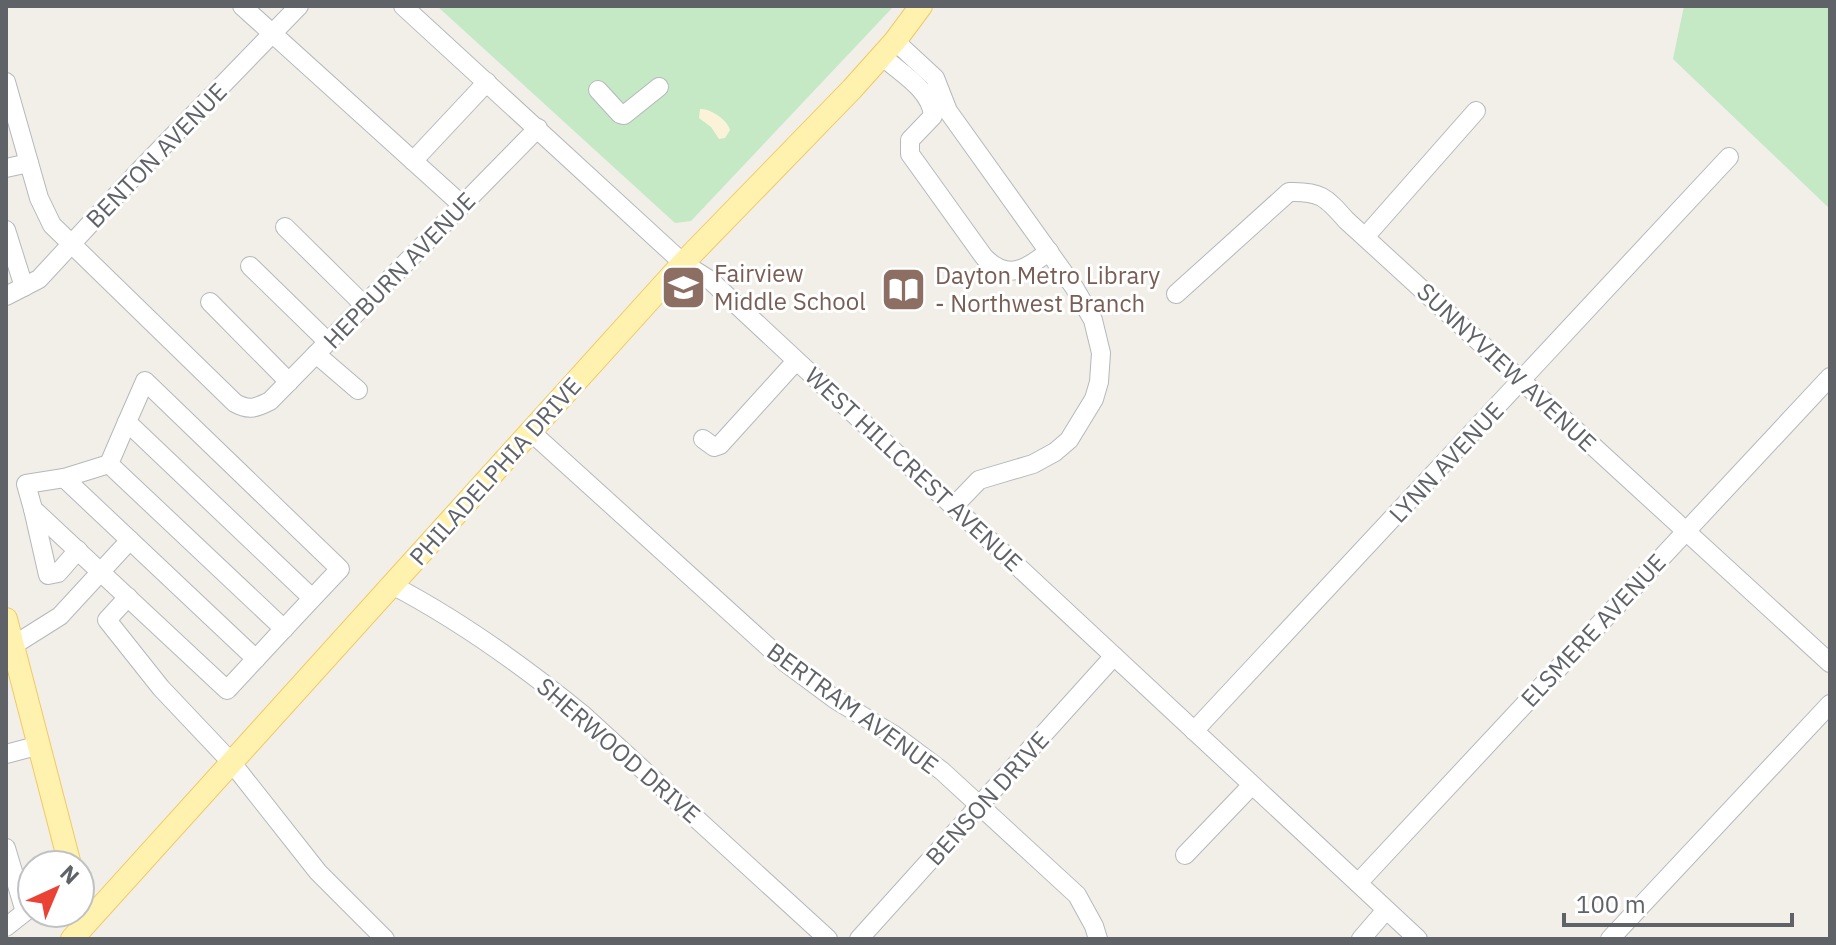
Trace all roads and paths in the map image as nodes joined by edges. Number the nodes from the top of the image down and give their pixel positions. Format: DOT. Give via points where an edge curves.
graph roads {
  1 [pos="242,6"];
  2 [pos="299,6"];
  3 [pos="403,6"];
  4 [pos="921,6"];
  5 [pos="273,34"];
  6 [pos="888,49"];
  7 [pos="6,82"];
  8 [pos="487,82"];
  9 [pos="659,87"];
  10 [pos="598,90"];
  11 [pos="937,103"];
  12 [pos="1476,111"];
  13 [pos="538,128"];
  14 [pos="1729,157"];
  15 [pos="413,161"];
  16 [pos="29,163"];
  17 [pos="6,168"];
  18 [pos="462,205"];
  19 [pos="285,227"];
  20 [pos="6,230"];
  21 [pos="1365,237"];
  22 [pos="71,244"];
  23 [pos="1049,251"];
  24 [pos="10,254"];
  25 [pos="683,263"];
  26 [pos="250,266"];
  27 [pos="24,287"];
  28 [pos="1176,294"];
  29 [pos="6,296"];
  30 [pos="210,302"];
  31 [pos="364,305"];
  32 [pos="322,348"];
  33 [pos="796,361"];
  34 [pos="1830,377"];
  35 [pos="1522,381"];
  36 [pos="289,382"];
  37 [pos="358,390"];
  38 [pos="127,422"];
  39 [pos="531,432"];
  40 [pos="703,439"];
  41 [pos="109,464"];
  42 [pos="64,478"];
  43 [pos="954,506"];
  44 [pos="33,509"];
  45 [pos="1686,532"];
  46 [pos="130,540"];
  47 [pos="78,550"];
  48 [pos="101,572"];
  49 [pos="392,585"];
  50 [pos="128,597"];
  51 [pos="312,598"];
  52 [pos="6,619"];
  53 [pos="284,629"];
  54 [pos="10,648"];
  55 [pos="1114,656"];
  56 [pos="256,659"];
  57 [pos="1830,663"];
  58 [pos="1830,704"];
  59 [pos="1194,731"];
  60 [pos="40,745"];
  61 [pos="6,754"];
  62 [pos="232,763"];
  63 [pos="1252,785"];
  64 [pos="979,806"];
  65 [pos="6,848"];
  66 [pos="66,849"];
  67 [pos="1185,855"];
  68 [pos="1358,883"];
  69 [pos="11,884"];
  70 [pos="1386,910"];
  71 [pos="96,911"];
  72 [pos="6,927"];
  73 [pos="1096,932"];
  74 [pos="385,939"];
  75 [pos="828,939"];
  76 [pos="859,939"];
  77 [pos="1361,939"];
  78 [pos="1418,939"];
  79 [pos="1610,939"];
  1 -- 5 [label="street"];
  2 -- 5 [label="street, BENTON AVENUE"];
  3 -- 8 [label="street, WEST HILLCREST AVENUE"];
  4 -- 6 [label="main road, PHILADELPHIA DRIVE"];
  5 -- 15 [label="street"];
  5 -- 22 [label="street, BENTON AVENUE"];
  6 -- 11 [label="street" via="935,78"];
  6 -- 25 [label="main road, PHILADELPHIA DRIVE"];
  7 -- 16 [label="street"];
  8 -- 13 [label="street, WEST HILLCREST AVENUE"];
  8 -- 15 [label="street"];
  9 -- 10 [label="street" via="624,115"];
  11 -- 23 [label="street"];
  11 -- 23 [label="street" via="933,116 910,140 910,154 984,257 993,266 1016,272"];
  12 -- 21 [label="street"];
  13 -- 18 [label="street, HEPBURN AVENUE"];
  13 -- 25 [label="street, WEST HILLCREST AVENUE"];
  14 -- 35 [label="street, LYNN AVENUE"];
  15 -- 18 [label="street"];
  16 -- 17 [label="street"];
  16 -- 22 [label="street" via="52,225"];
  18 -- 31 [label="street, HEPBURN AVENUE"];
  19 -- 31 [label="street"];
  20 -- 24 [label="street"];
  21 -- 28 [label="street, SUNNYVIEW AVENUE" via="1326,198 1289,192"];
  21 -- 35 [label="street, SUNNYVIEW AVENUE"];
  22 -- 27 [label="street, BENTON AVENUE" via="39,279"];
  22 -- 36 [label="street, HEPBURN AVENUE" via="235,403 257,408"];
  23 -- 43 [label="street" via="1093,320 1101,353 1094,399 1080,426 1055,452 979,480"];
  24 -- 27 [label="street"];
  25 -- 33 [label="street, WEST HILLCREST AVENUE" via="710,280"];
  25 -- 39 [label="main road, PHILADELPHIA DRIVE"];
  26 -- 32 [label="street"];
  27 -- 29 [label="street, BENTON AVENUE"];
  30 -- 36 [label="street"];
  31 -- 32 [label="street, HEPBURN AVENUE"];
  32 -- 36 [label="street, HEPBURN AVENUE"];
  32 -- 37 [label="street"];
  33 -- 40 [label="street" via="720,445"];
  33 -- 43 [label="street, WEST HILLCREST AVENUE"];
  34 -- 45 [label="street, ELSMERE AVENUE"];
  35 -- 45 [label="street, SUNNYVIEW AVENUE"];
  35 -- 59 [label="street, LYNN AVENUE"];
  38 -- 41 [label="street"];
  38 -- 51 [label="street"];
  38 -- 51 [label="street" via="145,381 340,569"];
  39 -- 49 [label="main road, PHILADELPHIA DRIVE"];
  39 -- 64 [label="street, BERTRAM AVENUE" via="786,663 913,749"];
  41 -- 42 [label="street"];
  41 -- 53 [label="street"];
  42 -- 44 [label="street" via="26,484"];
  42 -- 46 [label="street"];
  43 -- 55 [label="street, WEST HILLCREST AVENUE"];
  44 -- 47 [label="street"];
  44 -- 47 [label="street" via="48,575 58,573"];
  45 -- 57 [label="street, SUNNYVIEW AVENUE"];
  45 -- 68 [label="street, ELSMERE AVENUE"];
  46 -- 48 [label="street"];
  46 -- 56 [label="street"];
  47 -- 48 [label="street"];
  48 -- 50 [label="street"];
  48 -- 54 [label="street" via="60,616"];
  49 -- 62 [label="main road, PHILADELPHIA DRIVE"];
  49 -- 75 [label="street, SHERWOOD DRIVE" via="452,618 582,714"];
  50 -- 56 [label="street" via="227,690"];
  50 -- 62 [label="street" via="107,620 161,688"];
  51 -- 53 [label="street"];
  52 -- 54 [label="main road"];
  53 -- 56 [label="street"];
  54 -- 60 [label="main road"];
  55 -- 59 [label="street, WEST HILLCREST AVENUE"];
  55 -- 64 [label="street, BENSON DRIVE"];
  58 -- 79 [label="street"];
  59 -- 63 [label="street, WEST HILLCREST AVENUE"];
  60 -- 61 [label="street"];
  60 -- 66 [label="main road"];
  62 -- 71 [label="main road, PHILADELPHIA DRIVE"];
  62 -- 74 [label="street" via="318,872"];
  63 -- 67 [label="street"];
  63 -- 68 [label="street, WEST HILLCREST AVENUE"];
  64 -- 73 [label="street, BERTRAM AVENUE" via="1077,895"];
  64 -- 76 [label="street, BENSON DRIVE"];
  65 -- 69 [label="street"];
  68 -- 70 [label="street, WEST HILLCREST AVENUE"];
  69 -- 72 [label="street" via="25,912"];
  70 -- 77 [label="street"];
  70 -- 78 [label="street, WEST HILLCREST AVENUE"];
}
